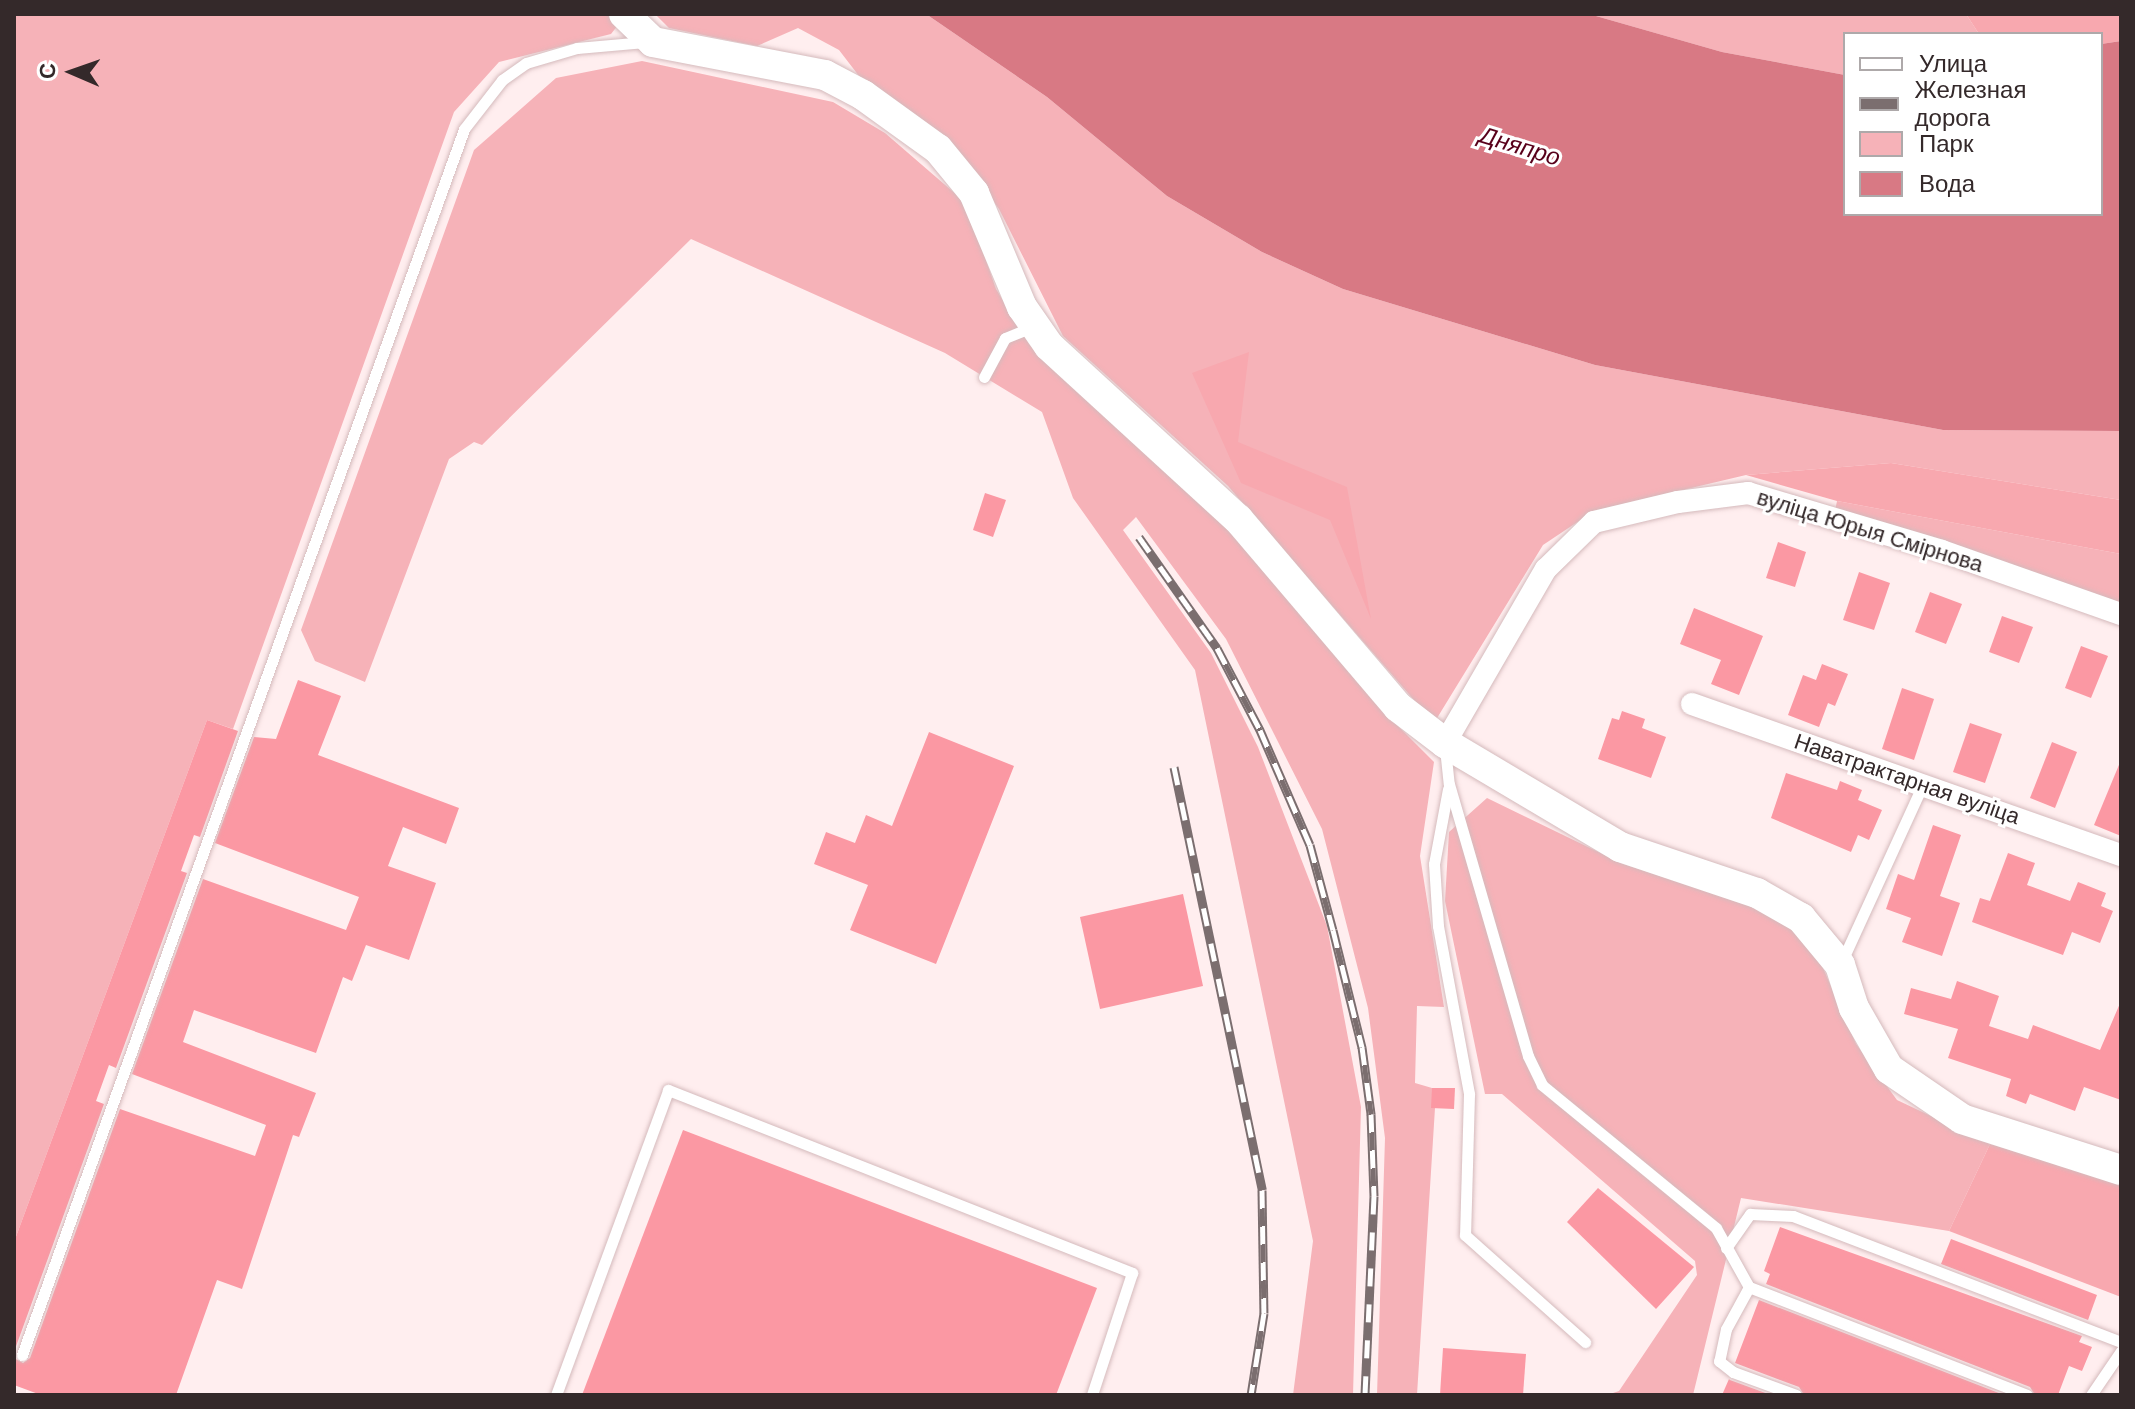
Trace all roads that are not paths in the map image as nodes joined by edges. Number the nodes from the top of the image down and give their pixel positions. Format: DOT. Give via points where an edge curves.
graph roads {
  1 [pos="624,14"];
  2 [pos="653,42"];
  3 [pos="1035,325"];
  4 [pos="984,377"];
  5 [pos="2121,614"];
  6 [pos="1692,704"];
  7 [pos="1445,743"];
  8 [pos="1449,784"];
  9 [pos="1923,784"];
  10 [pos="2121,855"];
  11 [pos="1840,965"];
  12 [pos="2121,1170"];
  13 [pos="1726,1248"];
  14 [pos="1749,1287"];
  15 [pos="1585,1342"];
  16 [pos="2121,1342"];
  17 [pos="2121,1351"];
  18 [pos="22,1355"];
  19 [pos="556,1395"];
  20 [pos="1092,1395"];
  21 [pos="1796,1395"];
  22 [pos="2027,1395"];
  23 [pos="2091,1395"];
  1 -- 2 [label="street"];
  2 -- 3 [label="street" via="825,75 863,95 938,149 974,193"];
  2 -- 18 [label="lane" via="577,48 526,63 502,80 464,129"];
  3 -- 4 [label="lane" via="1005,338"];
  3 -- 7 [label="street" via="1049,346 1238,519 1398,707"];
  5 -- 7 [label="street, вуліца Юрыя Смірнова" via="1942,551 1748,493 1678,502 1594,522 1546,569"];
  6 -- 9 [label="street, Наватрактарная вуліца"];
  7 -- 8 [label="lane"];
  7 -- 11 [label="street" via="1620,847 1757,893 1801,918"];
  8 -- 13 [label="lane" via="1528,1056 1542,1085 1716,1228"];
  8 -- 15 [label="lane" via="1434,864 1438,926 1469,1094 1465,1235"];
  9 -- 10 [label="street, Наватрактарная вуліца"];
  9 -- 11 [label="lane"];
  11 -- 12 [label="street" via="1854,1008 1889,1069 1962,1119"];
  13 -- 14 [label="lane"];
  13 -- 16 [label="lane" via="1750,1214 1793,1216"];
  14 -- 21 [label="lane" via="1726,1329 1719,1361 1733,1372"];
  14 -- 22 [label="lane"];
  17 -- 23 [label="lane"];
  19 -- 20 [label="lane" via="668,1090 1132,1273"];
}
